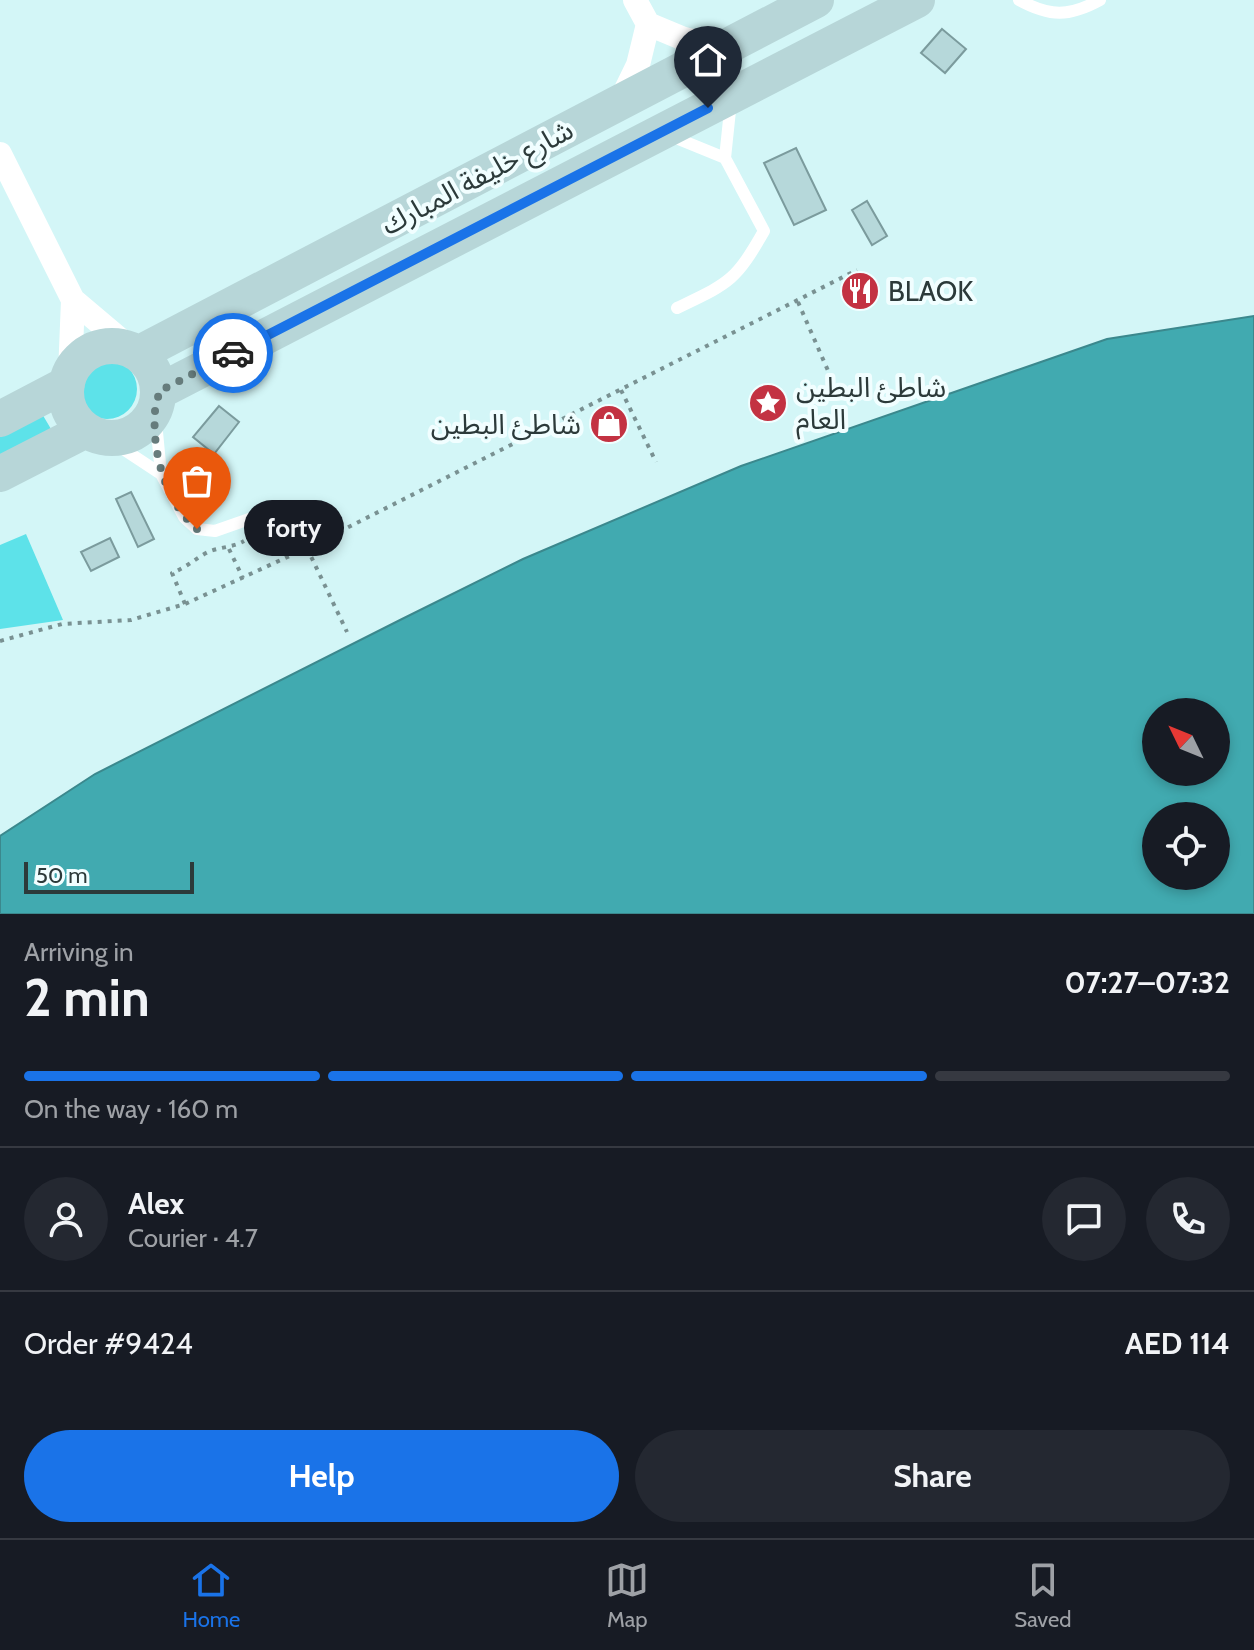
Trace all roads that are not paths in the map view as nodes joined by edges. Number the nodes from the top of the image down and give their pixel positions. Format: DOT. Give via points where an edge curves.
graph roads {
  1 [pos="635,0"];
  2 [pos="759,0"];
  3 [pos="816,0"];
  4 [pos="917,0"];
  5 [pos="1019,0"];
  6 [pos="1100,0"];
  7 [pos="648,24"];
  8 [pos="729,44"];
  9 [pos="731,96"];
  10 [pos="620,102"];
  11 [pos="660,132"];
  12 [pos="0,154"];
  13 [pos="725,158"];
  14 [pos="73,300"];
  15 [pos="677,308"];
  16 [pos="134,352"];
  17 [pos="68,379"];
  18 [pos="157,401"];
  19 [pos="0,419"];
  20 [pos="97,435"];
  21 [pos="0,474"];
  22 [pos="161,474"];
  23 [pos="278,509"];
  1 -- 7 [label="street"];
  2 -- 8 [label="street"];
  3 -- 8 [label="street, شارع خليفة المبارك"];
  4 -- 9 [label="street, شارع خليفة المبارك"];
  5 -- 6 [label="lane" via="1043,13 1079,12"];
  7 -- 8 [label="street" via="684,39"];
  7 -- 10 [label="street" via="638,65"];
  8 -- 10 [label="street, شارع خليفة المبارك"];
  9 -- 11 [label="street, شارع خليفة المبارك"];
  9 -- 13 [label="lane"];
  10 -- 16 [label="street, شارع خليفة المبارك"];
  11 -- 13 [label="lane"];
  11 -- 18 [label="street, شارع خليفة المبارك"];
  12 -- 14 [label="street"];
  13 -- 15 [label="lane" via="764,231 742,270 726,284"];
  14 -- 16 [label="street"];
  14 -- 17 [label="street"];
  16 -- 17 [label="street" via="102,347 78,362"];
  16 -- 18 [label="street" via="152,369"];
  17 -- 19 [label="street"];
  17 -- 20 [label="street" via="72,417"];
  18 -- 20 [label="street" via="136,432"];
  18 -- 22 [label="lane"];
  20 -- 21 [label="street"];
  20 -- 22 [label="lane"];
  22 -- 23 [label="lane" via="184,517 197,529 215,531"];
}
